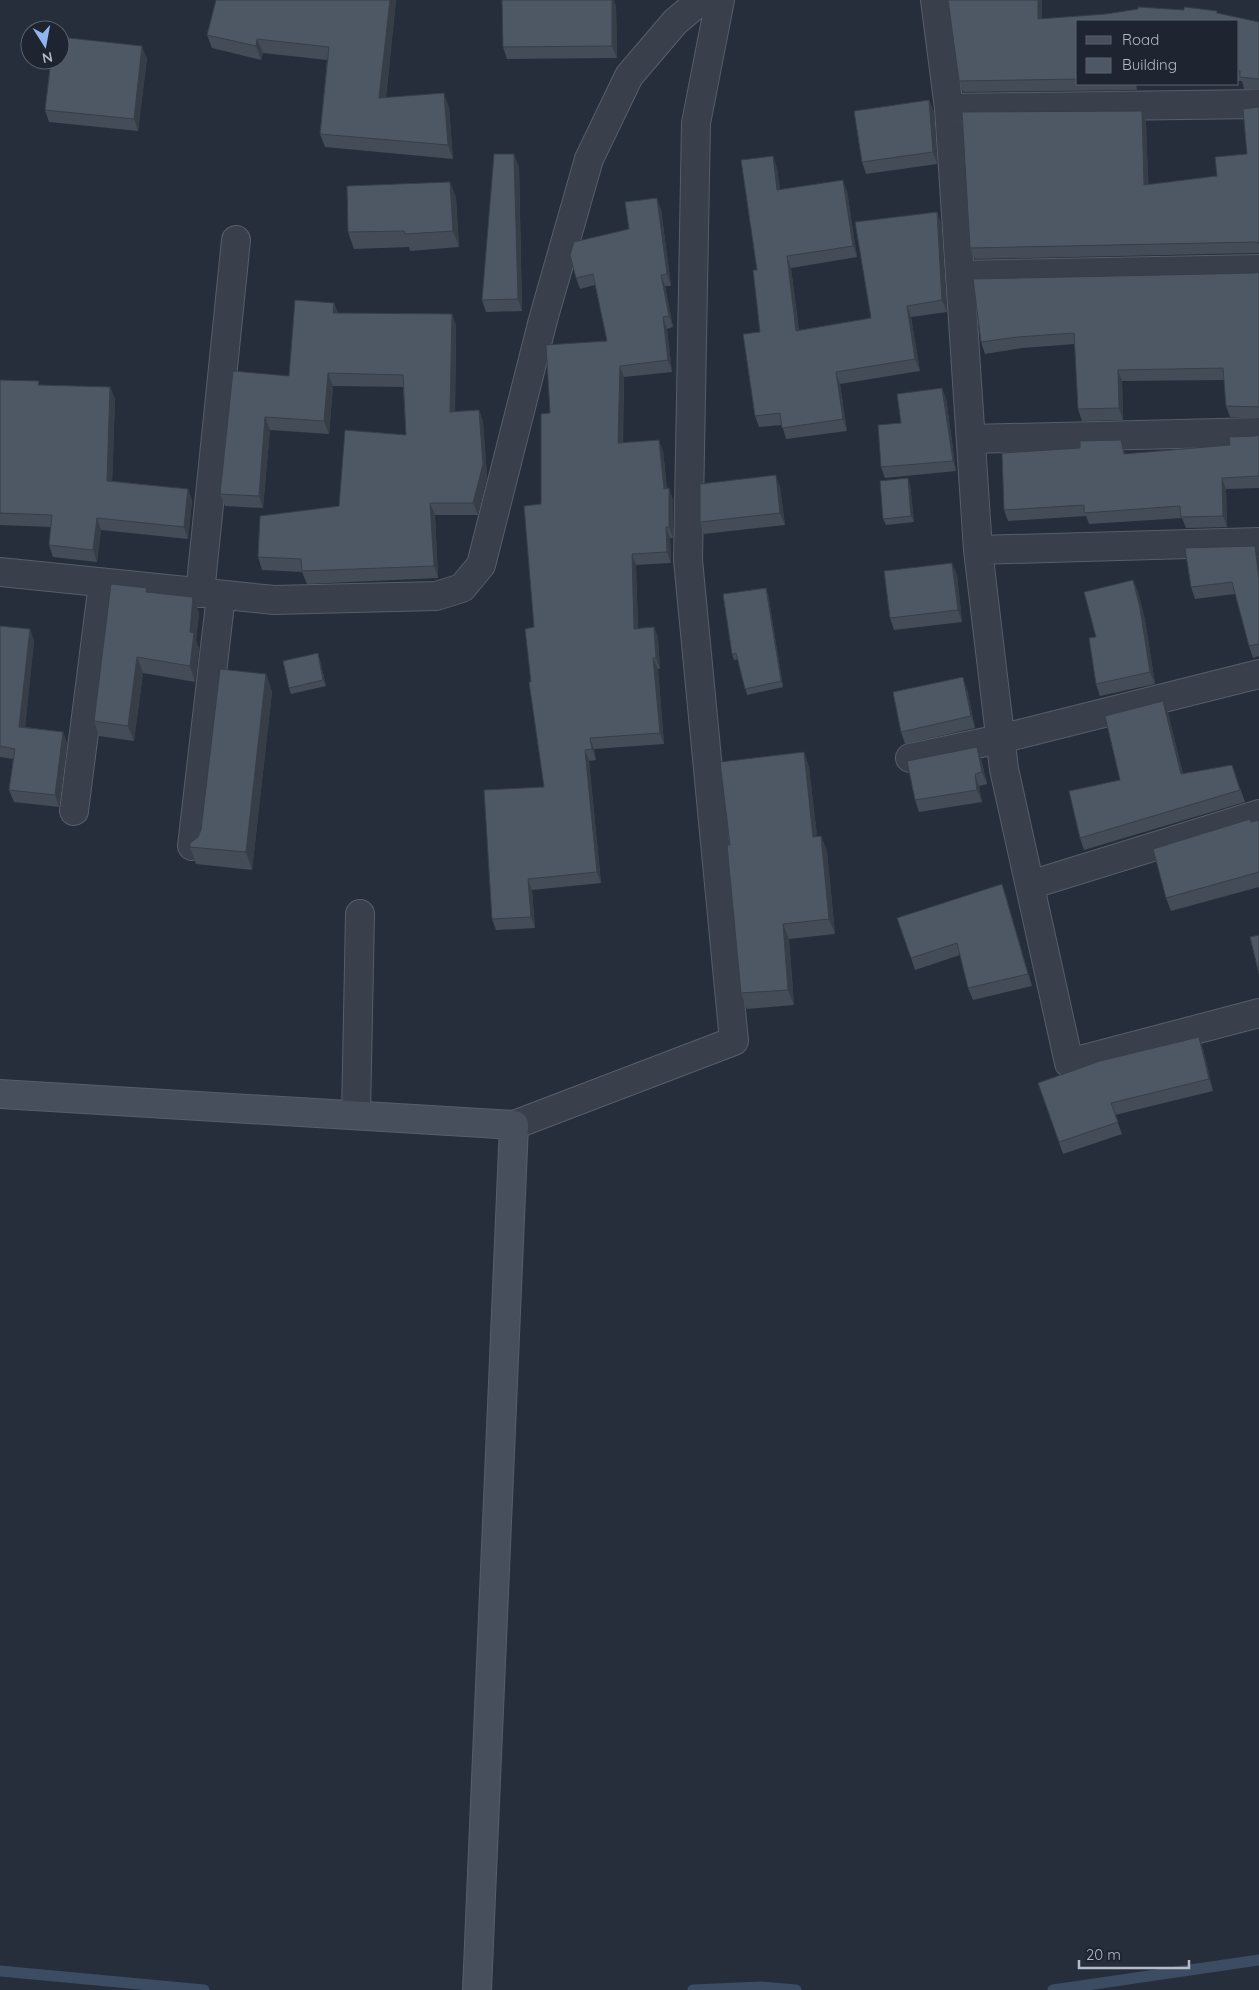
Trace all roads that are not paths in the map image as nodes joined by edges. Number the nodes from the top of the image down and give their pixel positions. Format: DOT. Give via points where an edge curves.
graph roads {
  1 [pos="700,0"];
  2 [pos="720,0"];
  3 [pos="935,0"];
  4 [pos="1259,104"];
  5 [pos="949,108"];
  6 [pos="236,240"];
  7 [pos="1259,269"];
  8 [pos="960,275"];
  9 [pos="1259,432"];
  10 [pos="971,439"];
  11 [pos="1259,542"];
  12 [pos="978,550"];
  13 [pos="0,572"];
  14 [pos="104,582"];
  15 [pos="211,594"];
  16 [pos="1259,674"];
  17 [pos="1000,739"];
  18 [pos="910,758"];
  19 [pos="74,811"];
  20 [pos="1259,814"];
  21 [pos="192,846"];
  22 [pos="1030,885"];
  23 [pos="360,914"];
  24 [pos="1259,1013"];
  25 [pos="0,1094"];
  26 [pos="356,1115"];
  27 [pos="514,1125"];
  28 [pos="478,1990"];
  1 -- 15 [label="street" via="675,22 630,76 589,160 543,320 481,565 462,588 436,596 274,600"];
  2 -- 27 [label="street" via="696,123 688,560 734,1041"];
  3 -- 5 [label="street"];
  4 -- 5 [label="street"];
  5 -- 8 [label="street"];
  6 -- 15 [label="street"];
  7 -- 8 [label="street"];
  8 -- 10 [label="street"];
  9 -- 10 [label="street"];
  10 -- 12 [label="street"];
  11 -- 12 [label="street"];
  12 -- 17 [label="street"];
  13 -- 14 [label="street"];
  14 -- 15 [label="street"];
  14 -- 19 [label="street"];
  15 -- 21 [label="street"];
  16 -- 17 [label="street"];
  17 -- 18 [label="street"];
  17 -- 22 [label="street"];
  20 -- 22 [label="street"];
  22 -- 24 [label="street" via="1069,1063"];
  23 -- 26 [label="street"];
  25 -- 26 [label="street"];
  26 -- 27 [label="street"];
  27 -- 28 [label="street"];
}
